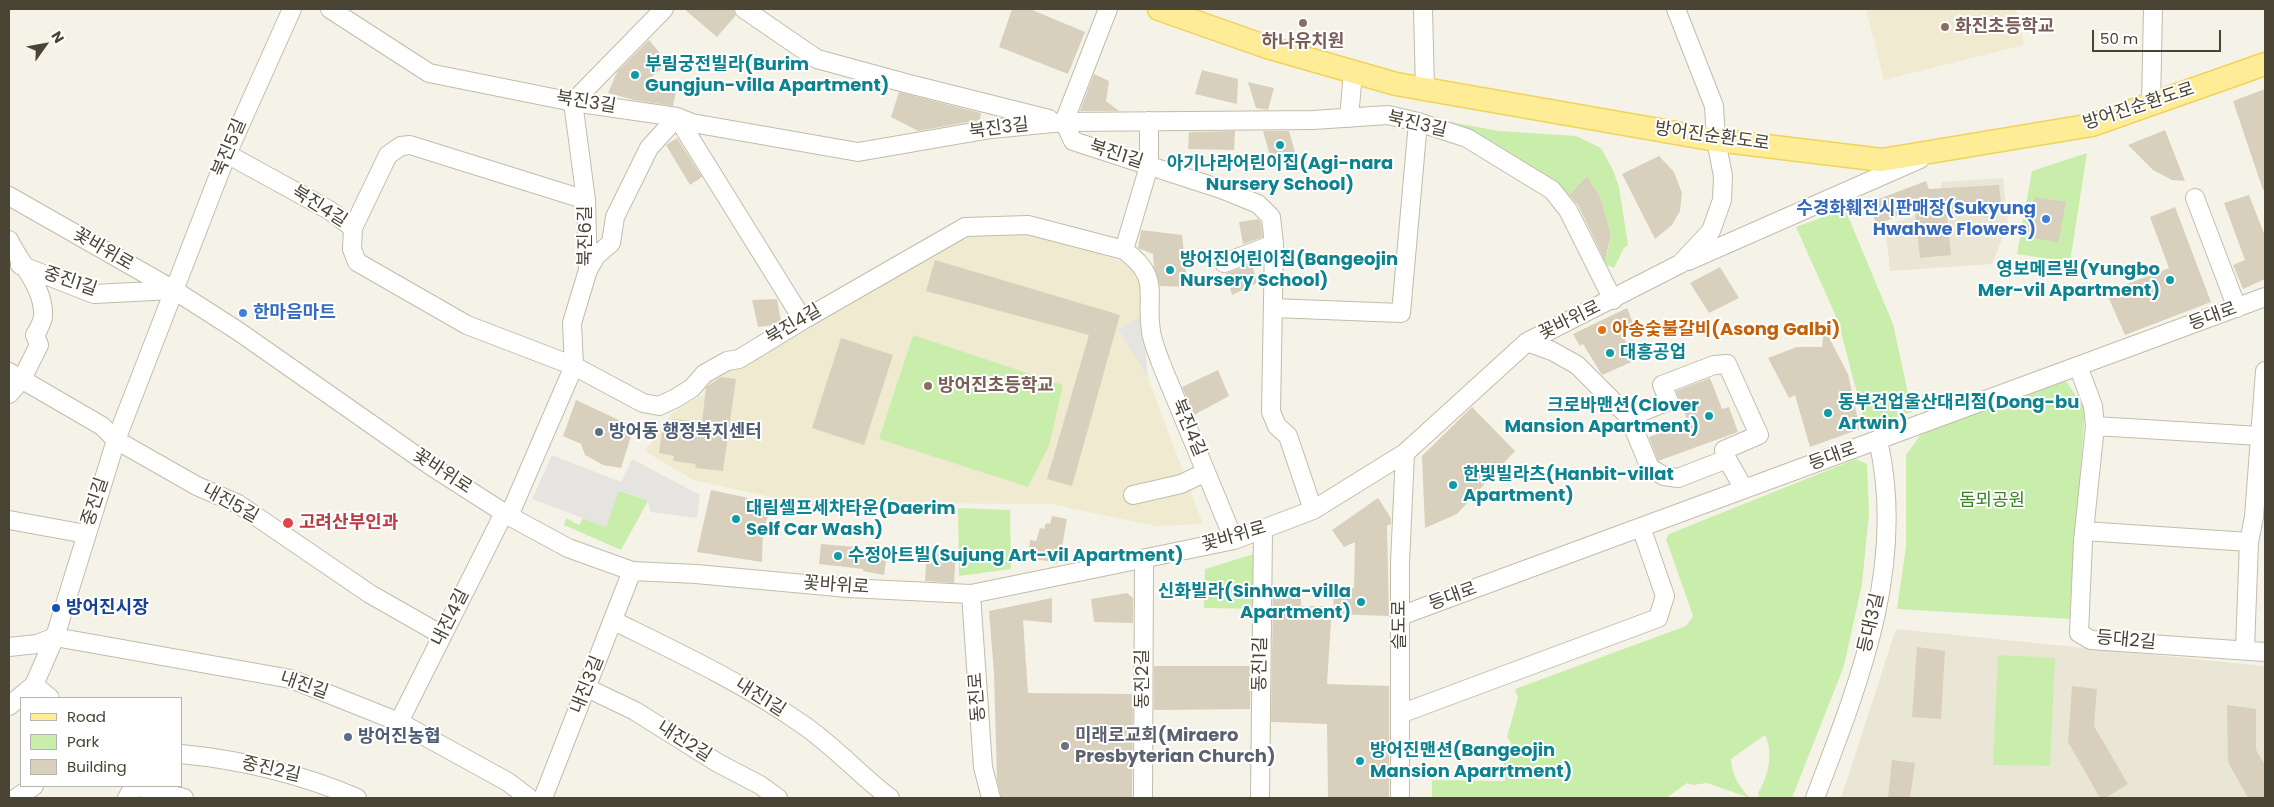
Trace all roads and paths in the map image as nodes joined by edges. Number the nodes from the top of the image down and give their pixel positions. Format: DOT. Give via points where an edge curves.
graph roads {
  1 [pos="292,9"];
  2 [pos="330,9"];
  3 [pos="664,9"];
  4 [pos="744,9"];
  5 [pos="1108,9"];
  6 [pos="1159,9"];
  7 [pos="1423,9"];
  8 [pos="1676,9"];
  9 [pos="2154,9"];
  10 [pos="2265,64"];
  11 [pos="1353,72"];
  12 [pos="1425,89"];
  13 [pos="573,102"];
  14 [pos="2151,104"];
  15 [pos="677,118"];
  16 [pos="1349,118"];
  17 [pos="1149,121"];
  18 [pos="1064,122"];
  19 [pos="1418,122"];
  20 [pos="1716,140"];
  21 [pos="1938,151"];
  22 [pos="227,154"];
  23 [pos="1149,166"];
  24 [pos="9,196"];
  25 [pos="2195,198"];
  26 [pos="586,200"];
  27 [pos="353,228"];
  28 [pos="9,240"];
  29 [pos="1274,244"];
  30 [pos="1124,250"];
  31 [pos="9,262"];
  32 [pos="1224,262"];
  33 [pos="1680,264"];
  34 [pos="26,267"];
  35 [pos="588,270"];
  36 [pos="174,290"];
  37 [pos="2265,297"];
  38 [pos="1613,300"];
  39 [pos="1273,308"];
  40 [pos="2237,308"];
  41 [pos="803,320"];
  42 [pos="1527,342"];
  43 [pos="574,366"];
  44 [pos="2078,366"];
  45 [pos="2265,371"];
  46 [pos="15,376"];
  47 [pos="9,394"];
  48 [pos="1629,416"];
  49 [pos="2095,426"];
  50 [pos="2260,436"];
  51 [pos="116,440"];
  52 [pos="1878,440"];
  53 [pos="1405,453"];
  54 [pos="1727,459"];
  55 [pos="1206,472"];
  56 [pos="1744,489"];
  57 [pos="1133,495"];
  58 [pos="1314,510"];
  59 [pos="507,515"];
  60 [pos="9,520"];
  61 [pos="1641,528"];
  62 [pos="1263,530"];
  63 [pos="2084,531"];
  64 [pos="86,534"];
  65 [pos="1234,540"];
  66 [pos="2249,542"];
  67 [pos="1144,559"];
  68 [pos="632,571"];
  69 [pos="971,594"];
  70 [pos="1400,616"];
  71 [pos="614,621"];
  72 [pos="442,635"];
  73 [pos="56,637"];
  74 [pos="9,647"];
  75 [pos="2245,649"];
  76 [pos="2265,652"];
  77 [pos="34,684"];
  78 [pos="587,688"];
  79 [pos="49,697"];
  80 [pos="9,706"];
  81 [pos="1400,714"];
  82 [pos="399,722"];
  83 [pos="182,754"];
  84 [pos="32,787"];
  85 [pos="133,787"];
  86 [pos="138,787"];
  87 [pos="16,798"];
  88 [pos="127,798"];
  89 [pos="184,798"];
  90 [pos="358,798"];
  91 [pos="529,798"];
  92 [pos="543,798"];
  93 [pos="778,798"];
  94 [pos="890,798"];
  95 [pos="991,798"];
  96 [pos="1143,798"];
  97 [pos="1260,798"];
  98 [pos="1400,798"];
  99 [pos="1815,798"];
  1 -- 22 [label="street, 북진5길"];
  2 -- 13 [label="street, 북진3길" via="429,73"];
  3 -- 13 [label="street"];
  4 -- 18 [label="street" via="817,59"];
  5 -- 18 [label="street"];
  6 -- 11 [label="main road, 방어진순환도로" via="1267,47"];
  7 -- 12 [label="street"];
  8 -- 20 [label="street, 꽃바위로" via="1714,106"];
  9 -- 14 [label="street"];
  10 -- 14 [label="main road, 방어진순환도로"];
  11 -- 12 [label="main road, 방어진순환도로"];
  11 -- 16 [label="street"];
  12 -- 20 [label="main road, 방어진순환도로"];
  13 -- 15 [label="street, 북진3길"];
  13 -- 26 [label="street, 북진6길"];
  14 -- 21 [label="main road, 방어진순환도로" via="2092,125"];
  15 -- 18 [label="street, 북진3길" via="858,152 991,129"];
  15 -- 35 [label="street" via="649,148 615,217 611,243 596,256"];
  15 -- 41 [label="street"];
  16 -- 17 [label="street, 북진3길"];
  16 -- 19 [label="street, 북진3길" via="1388,115"];
  17 -- 18 [label="street, 북진3길"];
  17 -- 23 [label="street"];
  18 -- 23 [label="street, 북진1길" via="1073,142"];
  19 -- 38 [label="street, 북진3길" via="1467,138 1552,190 1568,210"];
  19 -- 39 [label="street" via="1401,313"];
  20 -- 21 [label="main road, 방어진순환도로" via="1882,160"];
  20 -- 33 [label="street, 꽃바위로" via="1723,176 1722,200 1711,231"];
  21 -- 33 [label="street, 꽃바위로"];
  22 -- 27 [label="street, 북진4길" via="329,210"];
  22 -- 36 [label="street, 북진5길"];
  23 -- 29 [label="street, 북진1길" via="1258,204 1270,217"];
  23 -- 30 [label="street"];
  24 -- 36 [label="street, 꽃바위로"];
  25 -- 40 [label="street"];
  26 -- 27 [label="street" via="410,145 401,146 388,155"];
  26 -- 35 [label="street, 북진6길"];
  27 -- 43 [label="street, 북진4길" via="352,249 357,262 467,325"];
  28 -- 34 [label="street, 중진1길"];
  29 -- 32 [label="street"];
  29 -- 39 [label="street, 북진1길"];
  30 -- 41 [label="street, 북진4길" via="1028,224 965,227"];
  30 -- 55 [label="street, 북진4길" via="1134,257 1148,276 1151,332 1165,375"];
  31 -- 34 [label="street, 중진1길"];
  33 -- 38 [label="street, 꽃바위로"];
  34 -- 36 [label="street, 중진1길" via="94,294"];
  34 -- 46 [label="street, 중진1길" via="39,294 43,318 35,335 39,345"];
  35 -- 43 [label="street, 북진6길" via="572,323"];
  36 -- 51 [label="street, 중진길"];
  36 -- 59 [label="street, 꽃바위로"];
  37 -- 40 [label="street, 등대로"];
  38 -- 42 [label="street, 꽃바위로"];
  39 -- 58 [label="street, 북진1길" via="1271,412 1277,426 1288,436"];
  40 -- 44 [label="street, 등대로"];
  41 -- 43 [label="street, 북진4길" via="739,359 727,361 704,374 692,388 659,406 632,398"];
  42 -- 48 [label="street" via="1576,365"];
  42 -- 53 [label="street, 꽃바위로"];
  43 -- 59 [label="street, 북진6길"];
  44 -- 49 [label="street, 등대2길" via="2093,406"];
  44 -- 52 [label="street, 등대로"];
  45 -- 50 [label="street"];
  46 -- 47 [label="street, 중진1길"];
  46 -- 51 [label="street, 내진5길" via="102,426"];
  48 -- 54 [label="street" via="1650,468 1664,476 1678,478"];
  48 -- 54 [label="street" via="1669,401 1662,385 1714,365 1727,364 1759,435 1724,450"];
  49 -- 50 [label="street"];
  49 -- 63 [label="street, 등대2길"];
  50 -- 66 [label="street"];
  51 -- 64 [label="street, 중진길"];
  51 -- 72 [label="street, 내진5길" via="196,486 238,504 370,594"];
  52 -- 56 [label="street, 등대로"];
  52 -- 99 [label="street, 등대3길" via="1885,474 1887,542 1879,600 1866,654"];
  53 -- 58 [label="street, 꽃바위로"];
  53 -- 70 [label="street, 슬도로"];
  54 -- 56 [label="street"];
  55 -- 57 [label="street" via="1181,484"];
  55 -- 65 [label="street, 북진4길"];
  56 -- 61 [label="street, 등대로"];
  58 -- 62 [label="street, 꽃바위로"];
  59 -- 68 [label="street, 꽃바위로" via="568,548"];
  59 -- 72 [label="street, 내진4길"];
  60 -- 64 [label="street"];
  61 -- 70 [label="street, 등대로"];
  61 -- 81 [label="street" via="1666,596 1658,618"];
  62 -- 65 [label="street, 꽃바위로"];
  62 -- 97 [label="street, 동진1길"];
  63 -- 66 [label="street"];
  63 -- 75 [label="street, 등대2길" via="2079,633 2091,640"];
  64 -- 73 [label="street, 중진길"];
  65 -- 67 [label="street, 꽃바위로"];
  66 -- 75 [label="street"];
  67 -- 69 [label="street, 꽃바위로"];
  67 -- 96 [label="street, 동진2길"];
  68 -- 69 [label="street, 꽃바위로"];
  68 -- 71 [label="street, 내진3길"];
  69 -- 95 [label="street, 동진로" via="983,767"];
  70 -- 81 [label="street, 슬도로"];
  71 -- 78 [label="street, 내진3길"];
  71 -- 94 [label="street, 내진1길" via="694,659 753,692 803,725"];
  72 -- 82 [label="street, 내진4길"];
  73 -- 74 [label="street" via="37,644"];
  73 -- 77 [label="street, 중진길"];
  73 -- 82 [label="street, 내진길" via="291,678"];
  75 -- 76 [label="street, 등대2길"];
  77 -- 79 [label="street"];
  77 -- 80 [label="street, 중진길"];
  78 -- 92 [label="street, 내진3길"];
  78 -- 93 [label="street, 내진2길" via="635,711"];
  81 -- 98 [label="street, 슬도로"];
  82 -- 91 [label="street, 내진길" via="508,782"];
  83 -- 90 [label="street, 중진2길" via="260,765 320,782"];
  84 -- 87 [label="street"];
  85 -- 88 [label="street"];
  86 -- 89 [label="street"];
}
